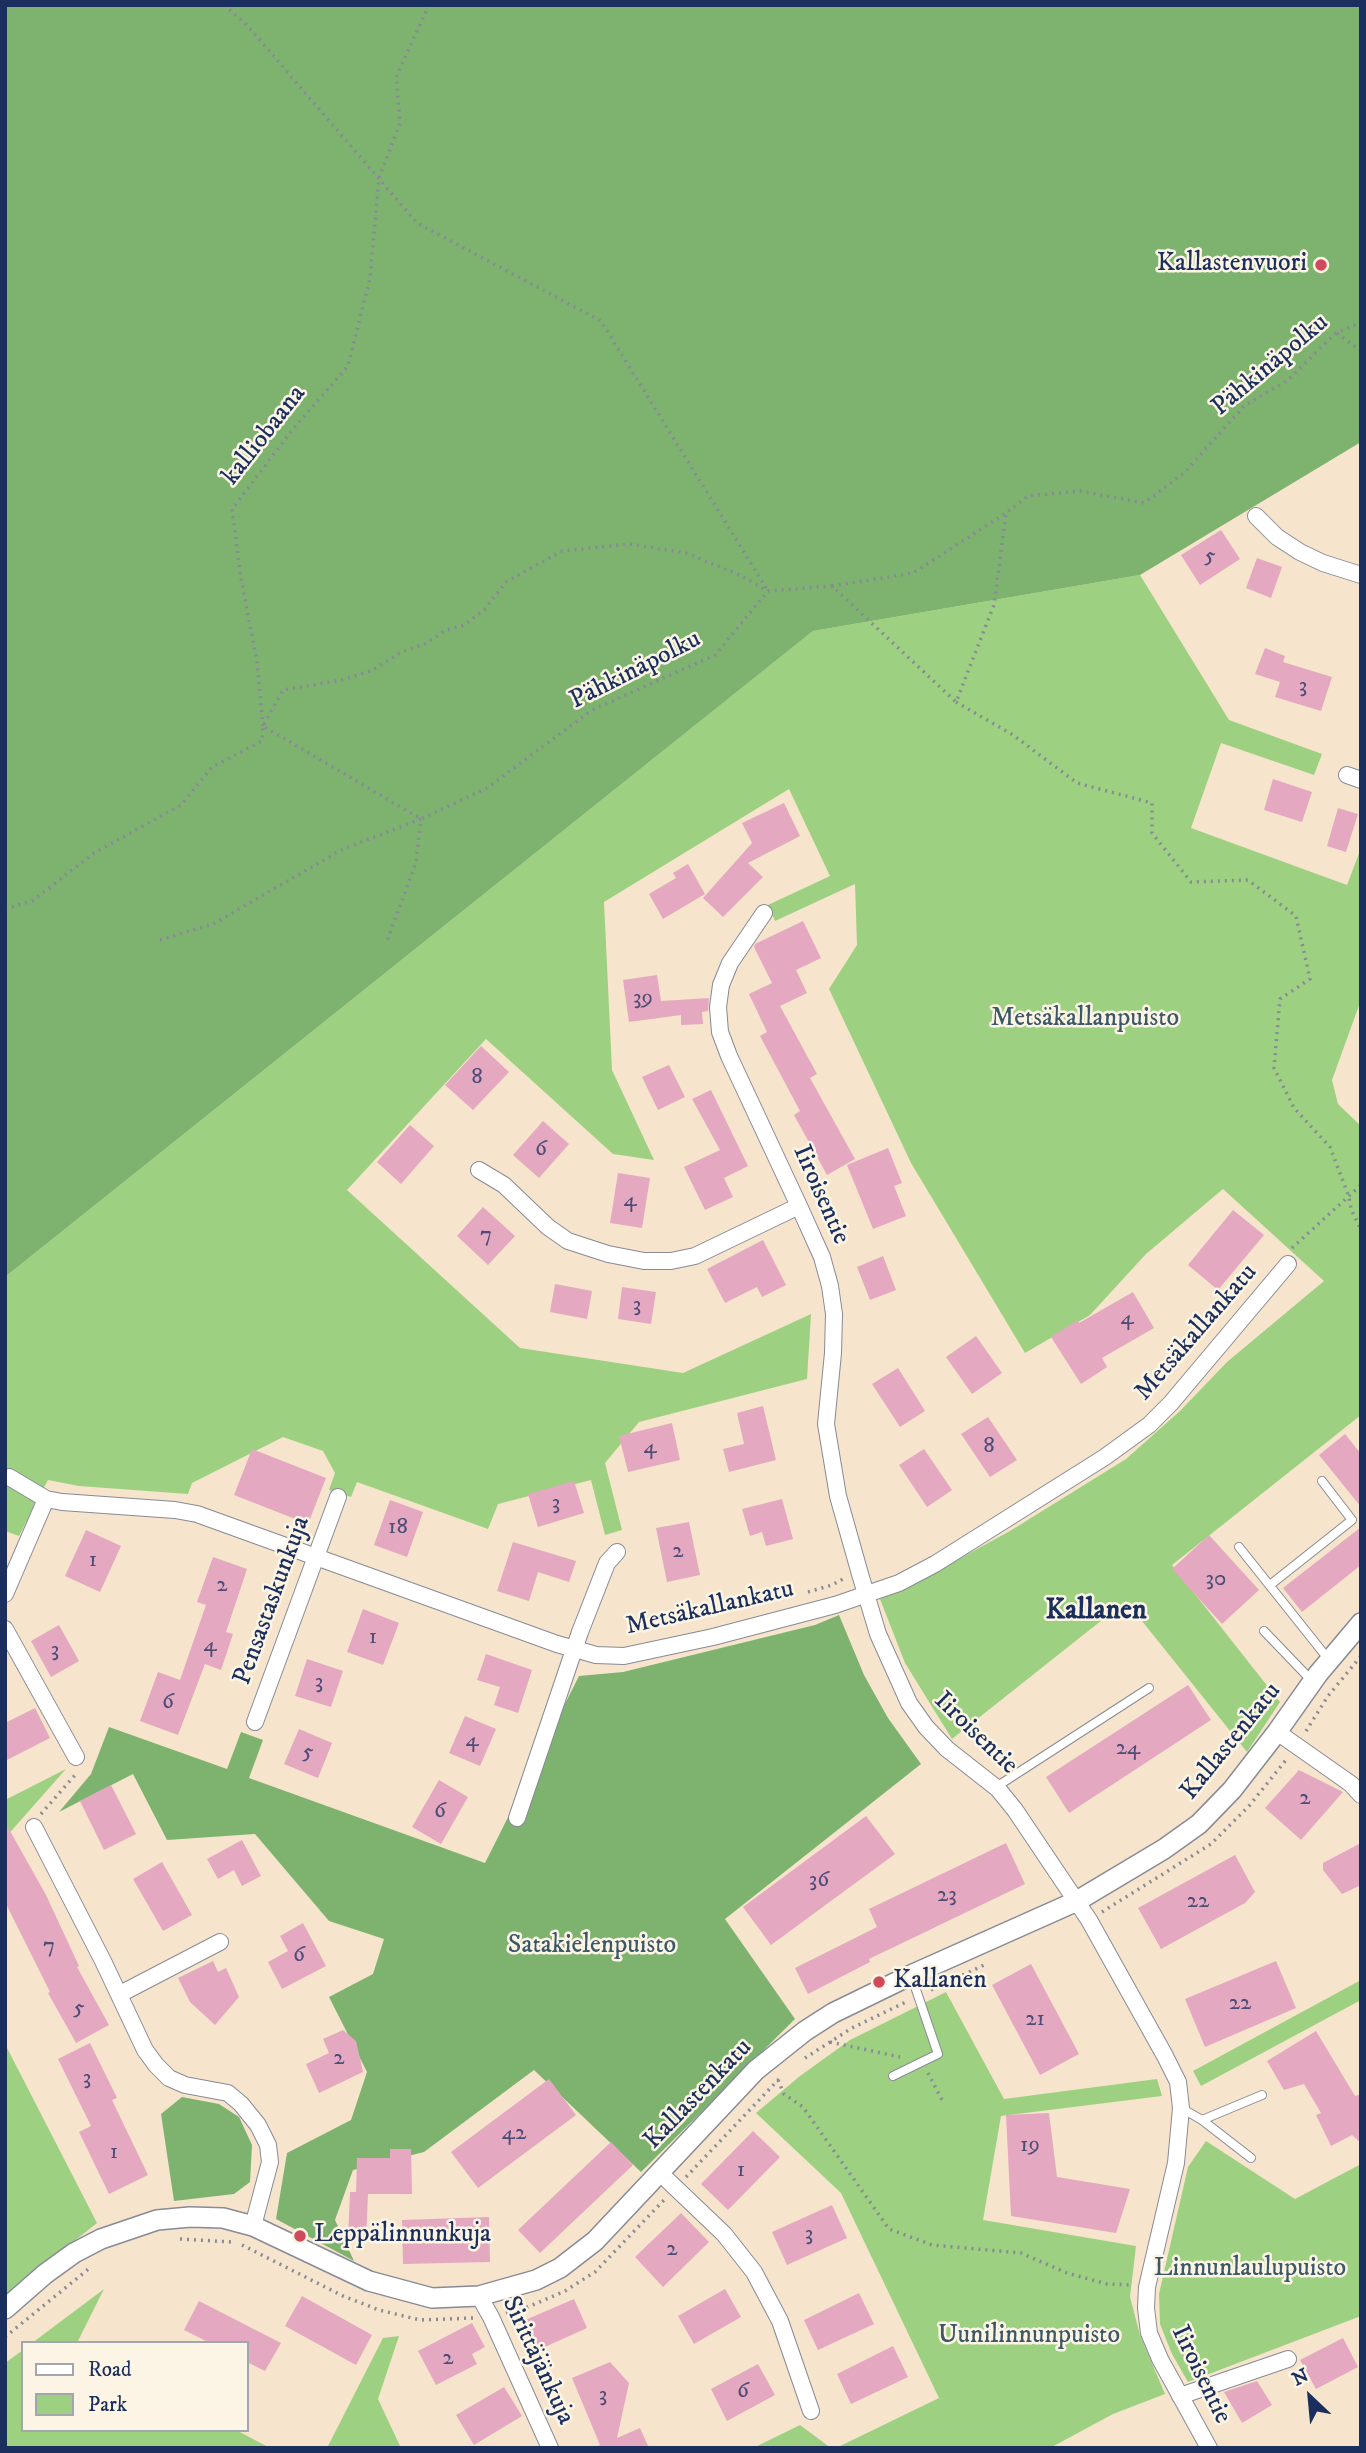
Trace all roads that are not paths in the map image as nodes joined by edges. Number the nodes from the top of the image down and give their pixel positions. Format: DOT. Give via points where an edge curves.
graph roads {
  1 [pos="1256,516"];
  2 [pos="1361,575"];
  3 [pos="764,913"];
  4 [pos="480,1170"];
  5 [pos="799,1206"];
  6 [pos="1288,1258"];
  7 [pos="9,1477"];
  8 [pos="1322,1481"];
  9 [pos="338,1497"];
  10 [pos="46,1499"];
  11 [pos="1238,1547"];
  12 [pos="617,1552"];
  13 [pos="316,1558"];
  14 [pos="1270,1586"];
  15 [pos="5,1594"];
  16 [pos="866,1595"];
  17 [pos="1361,1623"];
  18 [pos="5,1629"];
  19 [pos="1264,1631"];
  20 [pos="575,1650"];
  21 [pos="1329,1660"];
  22 [pos="1313,1682"];
  23 [pos="1149,1688"];
  24 [pos="255,1722"];
  25 [pos="1277,1732"];
  26 [pos="76,1757"];
  27 [pos="996,1787"];
  28 [pos="1361,1795"];
  29 [pos="517,1818"];
  30 [pos="34,1827"];
  31 [pos="1077,1901"];
  32 [pos="220,1942"];
  33 [pos="911,1975"];
  34 [pos="120,1994"];
  35 [pos="893,2076"];
  36 [pos="1262,2095"];
  37 [pos="1181,2108"];
  38 [pos="1202,2120"];
  39 [pos="1251,2158"];
  40 [pos="660,2173"];
  41 [pos="253,2226"];
  42 [pos="479,2296"];
  43 [pos="5,2309"];
  44 [pos="1288,2359"];
  45 [pos="1181,2396"];
  46 [pos="811,2410"];
  47 [pos="550,2448"];
  48 [pos="1209,2448"];
  1 -- 2 [label="street" via="1300,552"];
  3 -- 5 [label="street, Iiroisentie" via="730,962 721,985 720,1032"];
  4 -- 5 [label="street" via="568,1241 644,1261 695,1256"];
  5 -- 16 [label="street, Iiroisentie" via="822,1257 832,1300 833,1353 826,1424 838,1496"];
  6 -- 16 [label="street, Metsäkallankatu" via="1149,1425 935,1564"];
  7 -- 10 [label="street, Metsäkallankatu"];
  8 -- 14 [label="lane" via="1352,1520"];
  9 -- 13 [label="street, Pensastaskunkuja"];
  10 -- 13 [label="street, Metsäkallankatu" via="197,1514"];
  10 -- 15 [label="street"];
  11 -- 14 [label="lane"];
  12 -- 20 [label="street" via="607,1563"];
  13 -- 20 [label="street, Metsäkallankatu"];
  13 -- 24 [label="street, Pensastaskunkuja"];
  14 -- 21 [label="lane"];
  16 -- 20 [label="street, Metsäkallankatu" via="659,1650 624,1656"];
  16 -- 27 [label="street, Iiroisentie" via="909,1703 947,1749"];
  17 -- 21 [label="street, Kallastenkatu"];
  18 -- 26 [label="street"];
  19 -- 22 [label="lane"];
  20 -- 29 [label="street"];
  21 -- 22 [label="street, Kallastenkatu"];
  22 -- 25 [label="street, Kallastenkatu"];
  23 -- 27 [label="lane"];
  25 -- 28 [label="street"];
  25 -- 31 [label="street, Kallastenkatu" via="1199,1824"];
  27 -- 31 [label="street, Iiroisentie"];
  30 -- 34 [label="street"];
  31 -- 33 [label="street, Kallastenkatu"];
  31 -- 37 [label="street, Iiroisentie" via="1165,2056 1178,2082"];
  32 -- 34 [label="street"];
  33 -- 35 [label="lane" via="938,2054"];
  33 -- 40 [label="street, Kallastenkatu" via="833,2013 778,2051"];
  34 -- 41 [label="street" via="145,2050 169,2078 229,2093 258,2125 270,2162"];
  36 -- 38 [label="lane"];
  37 -- 38 [label="lane"];
  37 -- 45 [label="street, Iiroisentie" via="1176,2163 1147,2287 1149,2333"];
  38 -- 39 [label="lane"];
  40 -- 42 [label="street, Kallastenkatu" via="574,2259 536,2280"];
  40 -- 46 [label="street" via="723,2234 754,2272 780,2322"];
  41 -- 42 [label="street, Kallastenkatu" via="383,2286 432,2298"];
  41 -- 43 [label="street, Kallastenkatu" via="223,2218 190,2217 127,2229 74,2253"];
  42 -- 47 [label="street, Sirittäjänkuja"];
  44 -- 45 [label="street"];
  45 -- 48 [label="street, Iiroisentie"];
}
